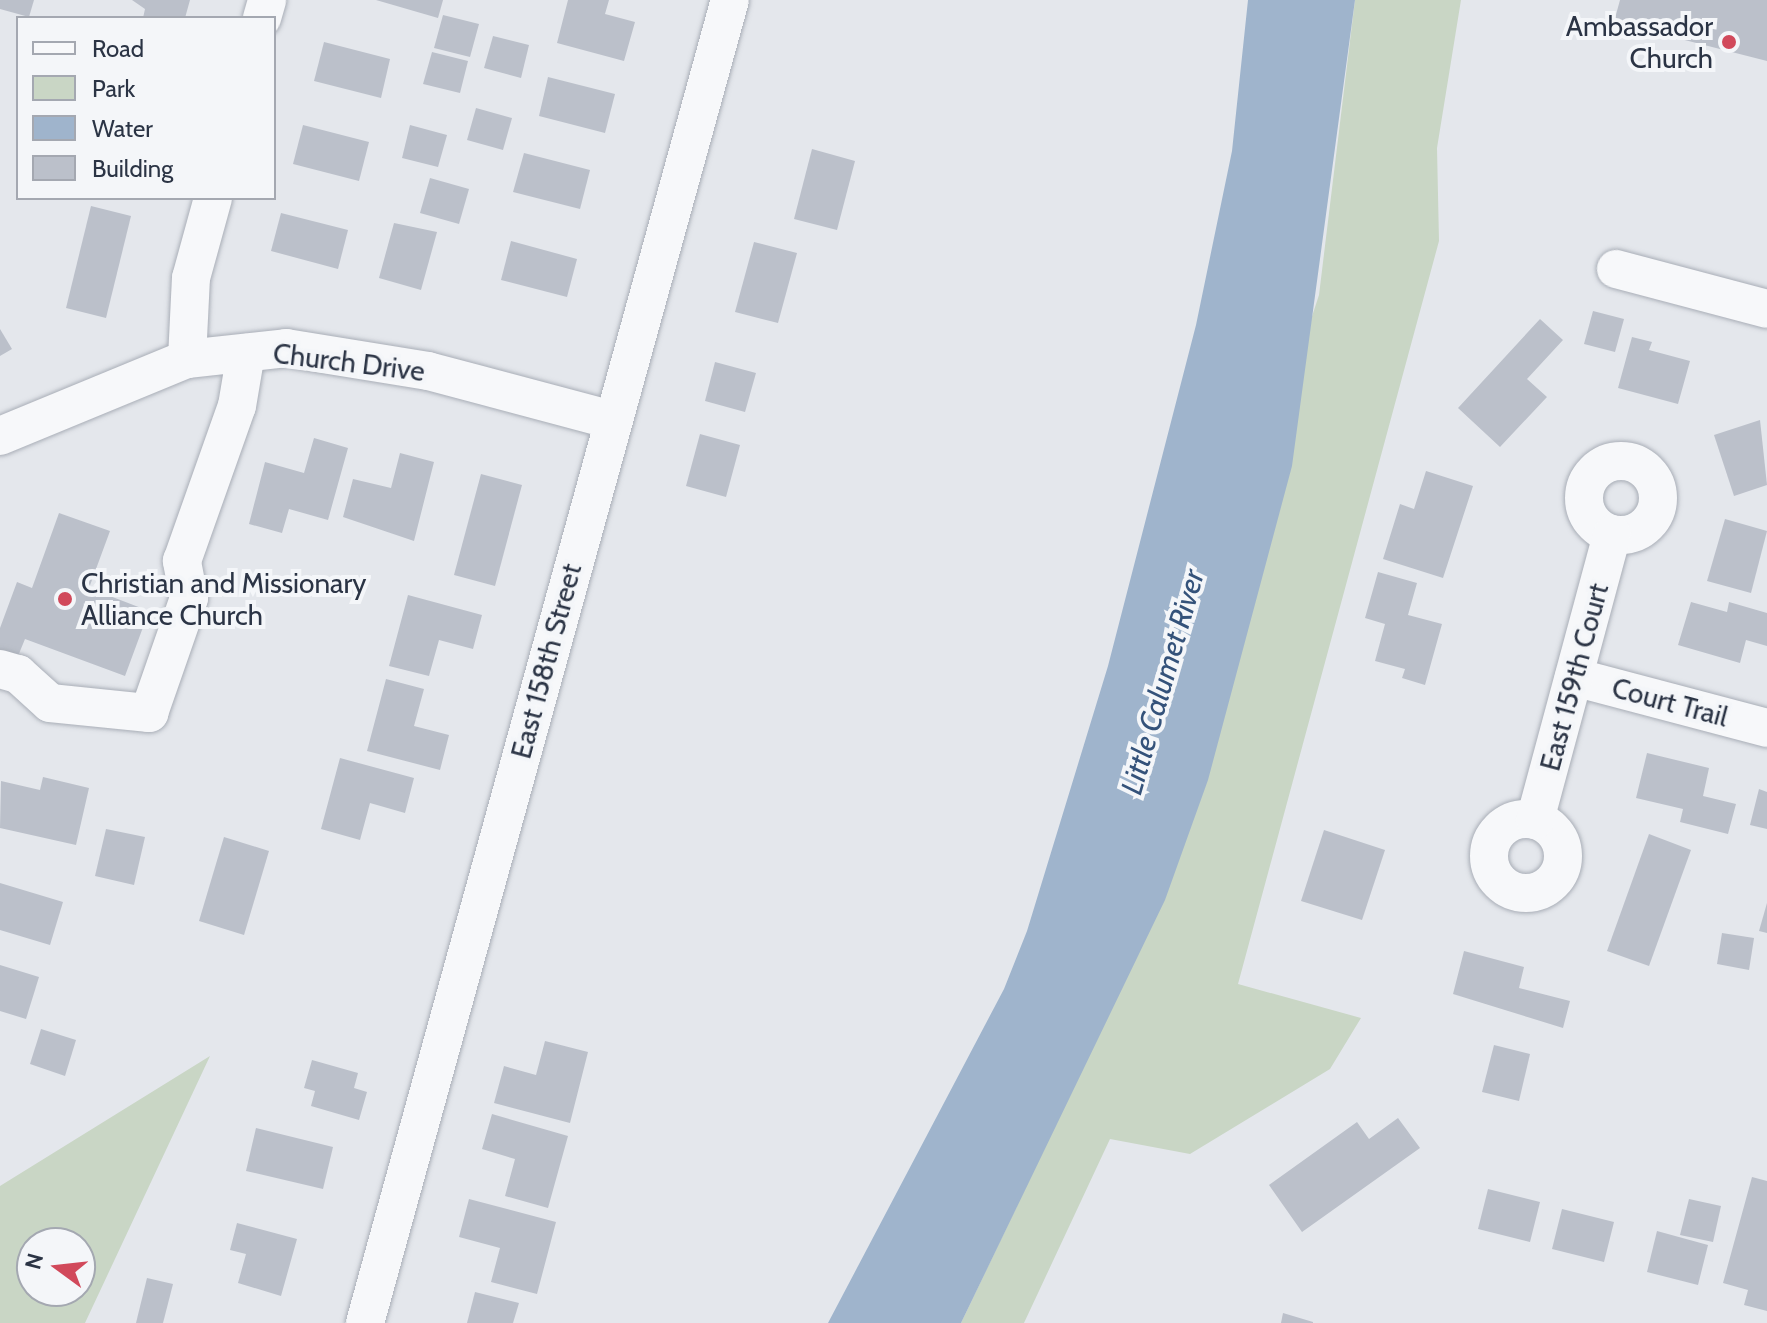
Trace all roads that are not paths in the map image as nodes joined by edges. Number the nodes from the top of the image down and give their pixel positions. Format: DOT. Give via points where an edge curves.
graph roads {
  1 [pos="730,0"];
  2 [pos="212,200"];
  3 [pos="1616,269"];
  4 [pos="1767,309"];
  5 [pos="246,353"];
  6 [pos="187,359"];
  7 [pos="612,420"];
  8 [pos="0,436"];
  9 [pos="1612,534"];
  10 [pos="0,669"];
  11 [pos="1574,677"];
  12 [pos="1767,728"];
  13 [pos="1535,820"];
  14 [pos="365,1323"];
  1 -- 7 [label="street, East 158th Street"];
  2 -- 6 [label="street" via="191,278"];
  3 -- 4 [label="street"];
  5 -- 6 [label="street, Church Drive"];
  5 -- 7 [label="street, Church Drive" via="286,348 428,371"];
  5 -- 10 [label="street" via="237,406 182,561 189,598 149,713 50,703 18,674"];
  6 -- 8 [label="street, Church Drive"];
  7 -- 14 [label="street, East 158th Street"];
  9 -- 11 [label="street, East 159th Court"];
  11 -- 12 [label="street, Court Trail"];
  11 -- 13 [label="street, East 159th Court"];
}
